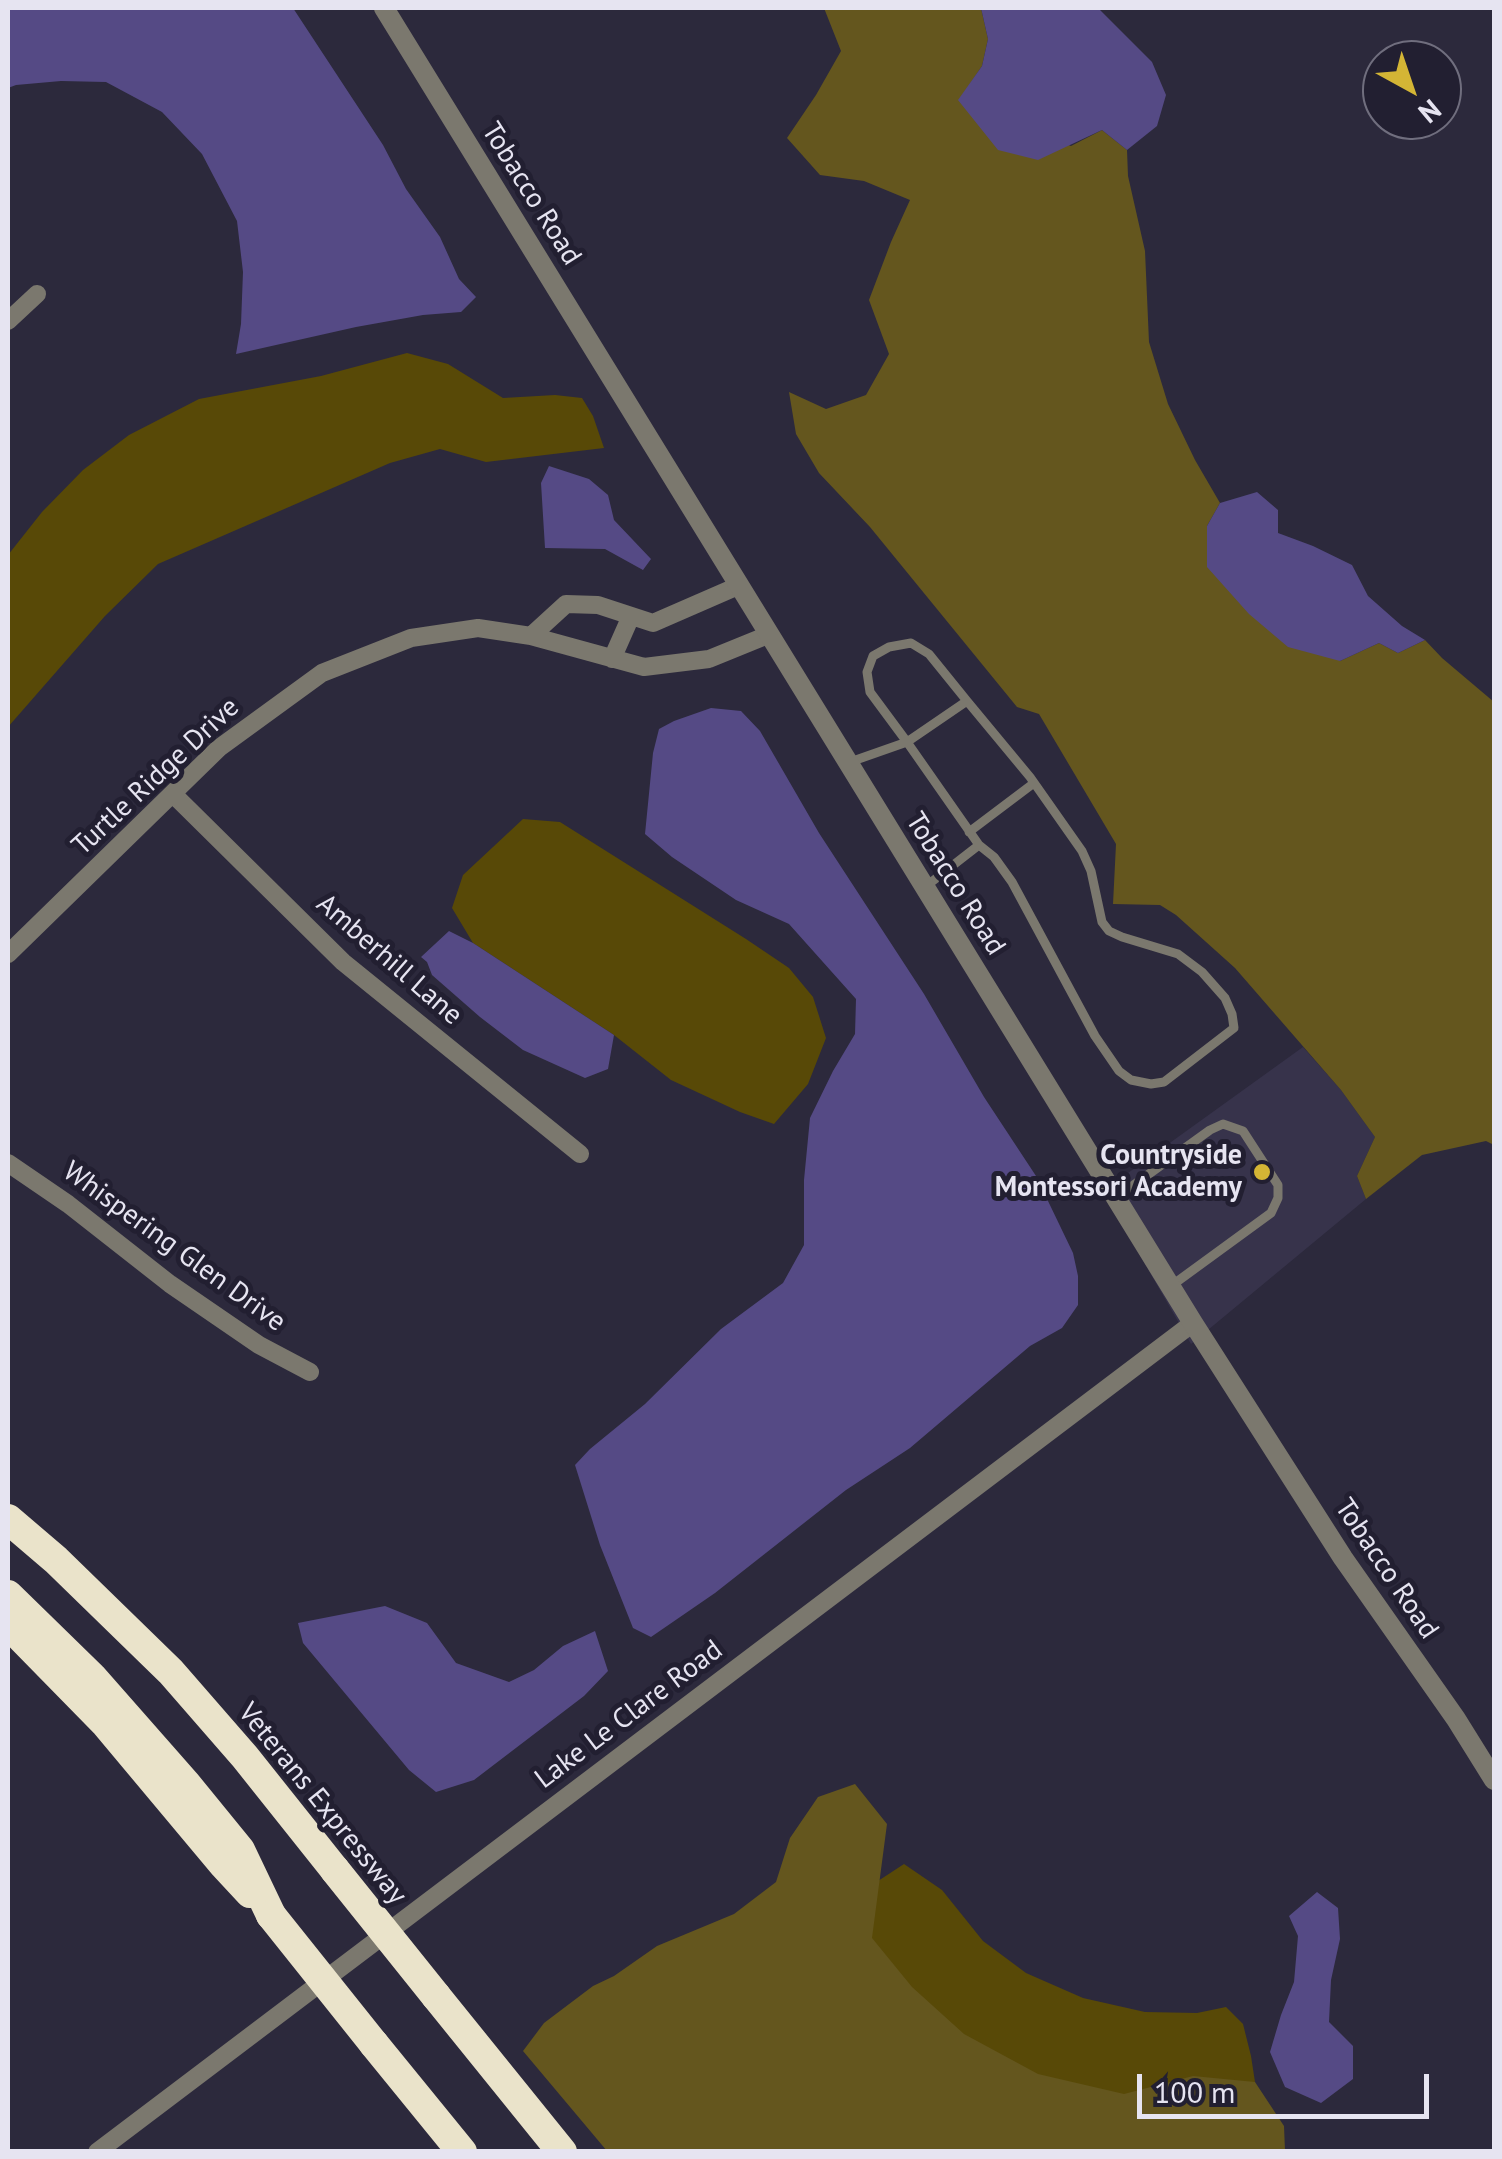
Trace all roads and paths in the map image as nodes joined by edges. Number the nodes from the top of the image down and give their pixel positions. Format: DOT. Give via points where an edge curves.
graph roads {
  1 [pos="384,8"];
  2 [pos="37,294"];
  3 [pos="8,321"];
  4 [pos="738,586"];
  5 [pos="631,616"];
  6 [pos="768,635"];
  7 [pos="530,636"];
  8 [pos="612,659"];
  9 [pos="968,701"];
  10 [pos="908,742"];
  11 [pos="848,763"];
  12 [pos="1034,782"];
  13 [pos="174,794"];
  14 [pos="969,832"];
  15 [pos="979,846"];
  16 [pos="924,887"];
  17 [pos="8,954"];
  18 [pos="580,1154"];
  19 [pos="8,1163"];
  20 [pos="1116,1198"];
  21 [pos="1171,1286"];
  22 [pos="1194,1323"];
  23 [pos="310,1372"];
  24 [pos="8,1520"];
  25 [pos="8,1595"];
  26 [pos="8,1624"];
  27 [pos="1494,1780"];
  28 [pos="271,1916"];
  29 [pos="97,2152"];
  30 [pos="462,2152"];
  31 [pos="562,2152"];
  1 -- 4 [label="street, Tobacco Road"];
  2 -- 3 [label="street"];
  4 -- 5 [label="street" via="653,624"];
  4 -- 6 [label="street, Tobacco Road"];
  5 -- 7 [label="street" via="566,604"];
  5 -- 8 [label="street"];
  6 -- 8 [label="street, Turtle Ridge Drive" via="709,659 644,668"];
  6 -- 11 [label="street, Tobacco Road"];
  7 -- 8 [label="street, Turtle Ridge Drive"];
  7 -- 13 [label="street, Turtle Ridge Drive" via="478,628 411,638 322,673 220,748"];
  9 -- 10 [label="lane"];
  9 -- 10 [label="lane" via="912,643 873,656 870,692"];
  9 -- 12 [label="lane"];
  10 -- 11 [label="lane"];
  10 -- 14 [label="lane"];
  11 -- 16 [label="street, Tobacco Road"];
  12 -- 14 [label="lane"];
  12 -- 15 [label="lane" via="1082,852 1109,931 1178,954 1202,972 1225,998 1234,1028 1164,1082 1132,1080 1119,1071 1012,882"];
  13 -- 17 [label="street, Turtle Ridge Drive"];
  13 -- 18 [label="street, Amberhill Lane" via="342,962"];
  14 -- 15 [label="lane"];
  15 -- 16 [label="lane"];
  16 -- 20 [label="street, Tobacco Road"];
  19 -- 23 [label="street, Whispering Glen Drive" via="170,1284"];
  20 -- 21 [label="street, Tobacco Road"];
  20 -- 21 [label="lane" via="1223,1124 1243,1131 1278,1185 1272,1212"];
  21 -- 22 [label="street, Tobacco Road"];
  22 -- 27 [label="street, Tobacco Road" via="1342,1558"];
  22 -- 29 [label="street, Lake Le Clare Road"];
  24 -- 31 [label="highway, Veterans Expressway, bridge" via="171,1672"];
  25 -- 28 [label="highway" via="92,1676 187,1785 240,1850"];
  26 -- 28 [label="highway" via="106,1724"];
  28 -- 30 [label="highway, bridge"];
}
